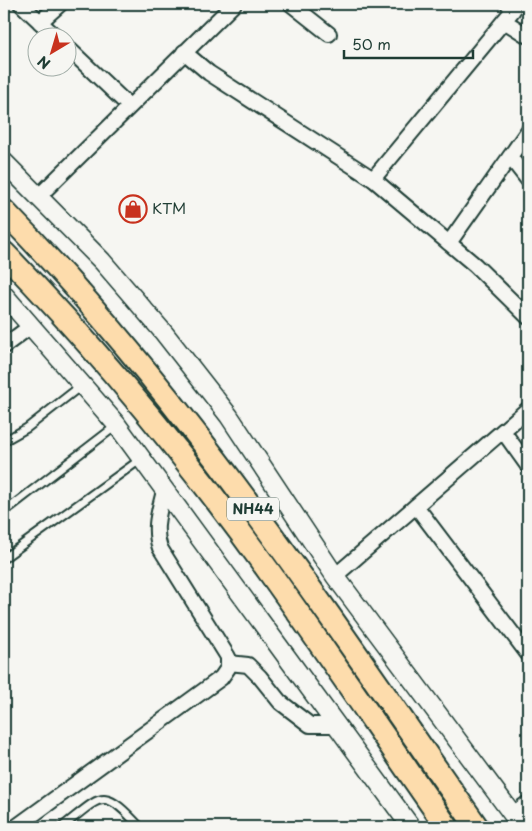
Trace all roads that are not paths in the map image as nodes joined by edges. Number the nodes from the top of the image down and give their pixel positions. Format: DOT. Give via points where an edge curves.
graph roads {
  1 [pos="21,4"];
  2 [pos="60,4"];
  3 [pos="234,4"];
  4 [pos="291,4"];
  5 [pos="508,4"];
  6 [pos="504,20"];
  7 [pos="40,22"];
  8 [pos="46,28"];
  9 [pos="527,33"];
  10 [pos="329,34"];
  11 [pos="184,52"];
  12 [pos="78,58"];
  13 [pos="129,106"];
  14 [pos="528,131"];
  15 [pos="510,157"];
  16 [pos="4,162"];
  17 [pos="373,179"];
  18 [pos="528,180"];
  19 [pos="39,196"];
  20 [pos="4,211"];
  21 [pos="450,243"];
  22 [pos="4,253"];
  23 [pos="4,295"];
  24 [pos="528,317"];
  25 [pos="31,326"];
  26 [pos="4,346"];
  27 [pos="82,385"];
  28 [pos="528,409"];
  29 [pos="117,425"];
  30 [pos="503,431"];
  31 [pos="4,441"];
  32 [pos="141,459"];
  33 [pos="528,466"];
  34 [pos="164,491"];
  35 [pos="416,506"];
  36 [pos="4,512"];
  37 [pos="4,558"];
  38 [pos="335,576"];
  39 [pos="528,654"];
  40 [pos="229,663"];
  41 [pos="335,725"];
  42 [pos="528,803"];
  43 [pos="518,820"];
  44 [pos="16,827"];
  45 [pos="62,827"];
  46 [pos="140,827"];
  47 [pos="411,827"];
  48 [pos="447,827"];
  49 [pos="477,827"];
  1 -- 7 [label="street"];
  2 -- 7 [label="street"];
  3 -- 11 [label="street"];
  4 -- 10 [label="street"];
  5 -- 6 [label="street" via="513,10"];
  6 -- 9 [label="street"];
  6 -- 17 [label="street"];
  7 -- 8 [label="street"];
  11 -- 13 [label="street"];
  11 -- 17 [label="street" via="209,73"];
  12 -- 13 [label="street"];
  13 -- 19 [label="street"];
  14 -- 15 [label="street"];
  15 -- 18 [label="street"];
  15 -- 21 [label="street"];
  16 -- 19 [label="street"];
  17 -- 21 [label="street"];
  19 -- 38 [label="street" via="102,261 170,340 229,416"];
  20 -- 49 [label="highway, NH44" via="101,316 180,413 264,523"];
  21 -- 24 [label="street"];
  22 -- 48 [label="highway, NH44" via="121,382 217,502 270,572"];
  23 -- 25 [label="street"];
  25 -- 26 [label="street"];
  25 -- 27 [label="street"];
  27 -- 29 [label="street"];
  27 -- 31 [label="lane" via="27,428"];
  28 -- 30 [label="street"];
  29 -- 32 [label="street"];
  29 -- 36 [label="lane"];
  30 -- 33 [label="street"];
  30 -- 35 [label="street"];
  32 -- 34 [label="street"];
  32 -- 37 [label="lane"];
  34 -- 40 [label="street" via="155,535"];
  34 -- 41 [label="street"];
  35 -- 38 [label="street"];
  35 -- 39 [label="street"];
  38 -- 43 [label="street"];
  40 -- 41 [label="street" via="248,665 280,702 310,725"];
  40 -- 44 [label="street" via="221,678"];
  41 -- 47 [label="street"];
  42 -- 43 [label="street"];
  45 -- 46 [label="lane" via="93,803 108,799 118,803"];
}
